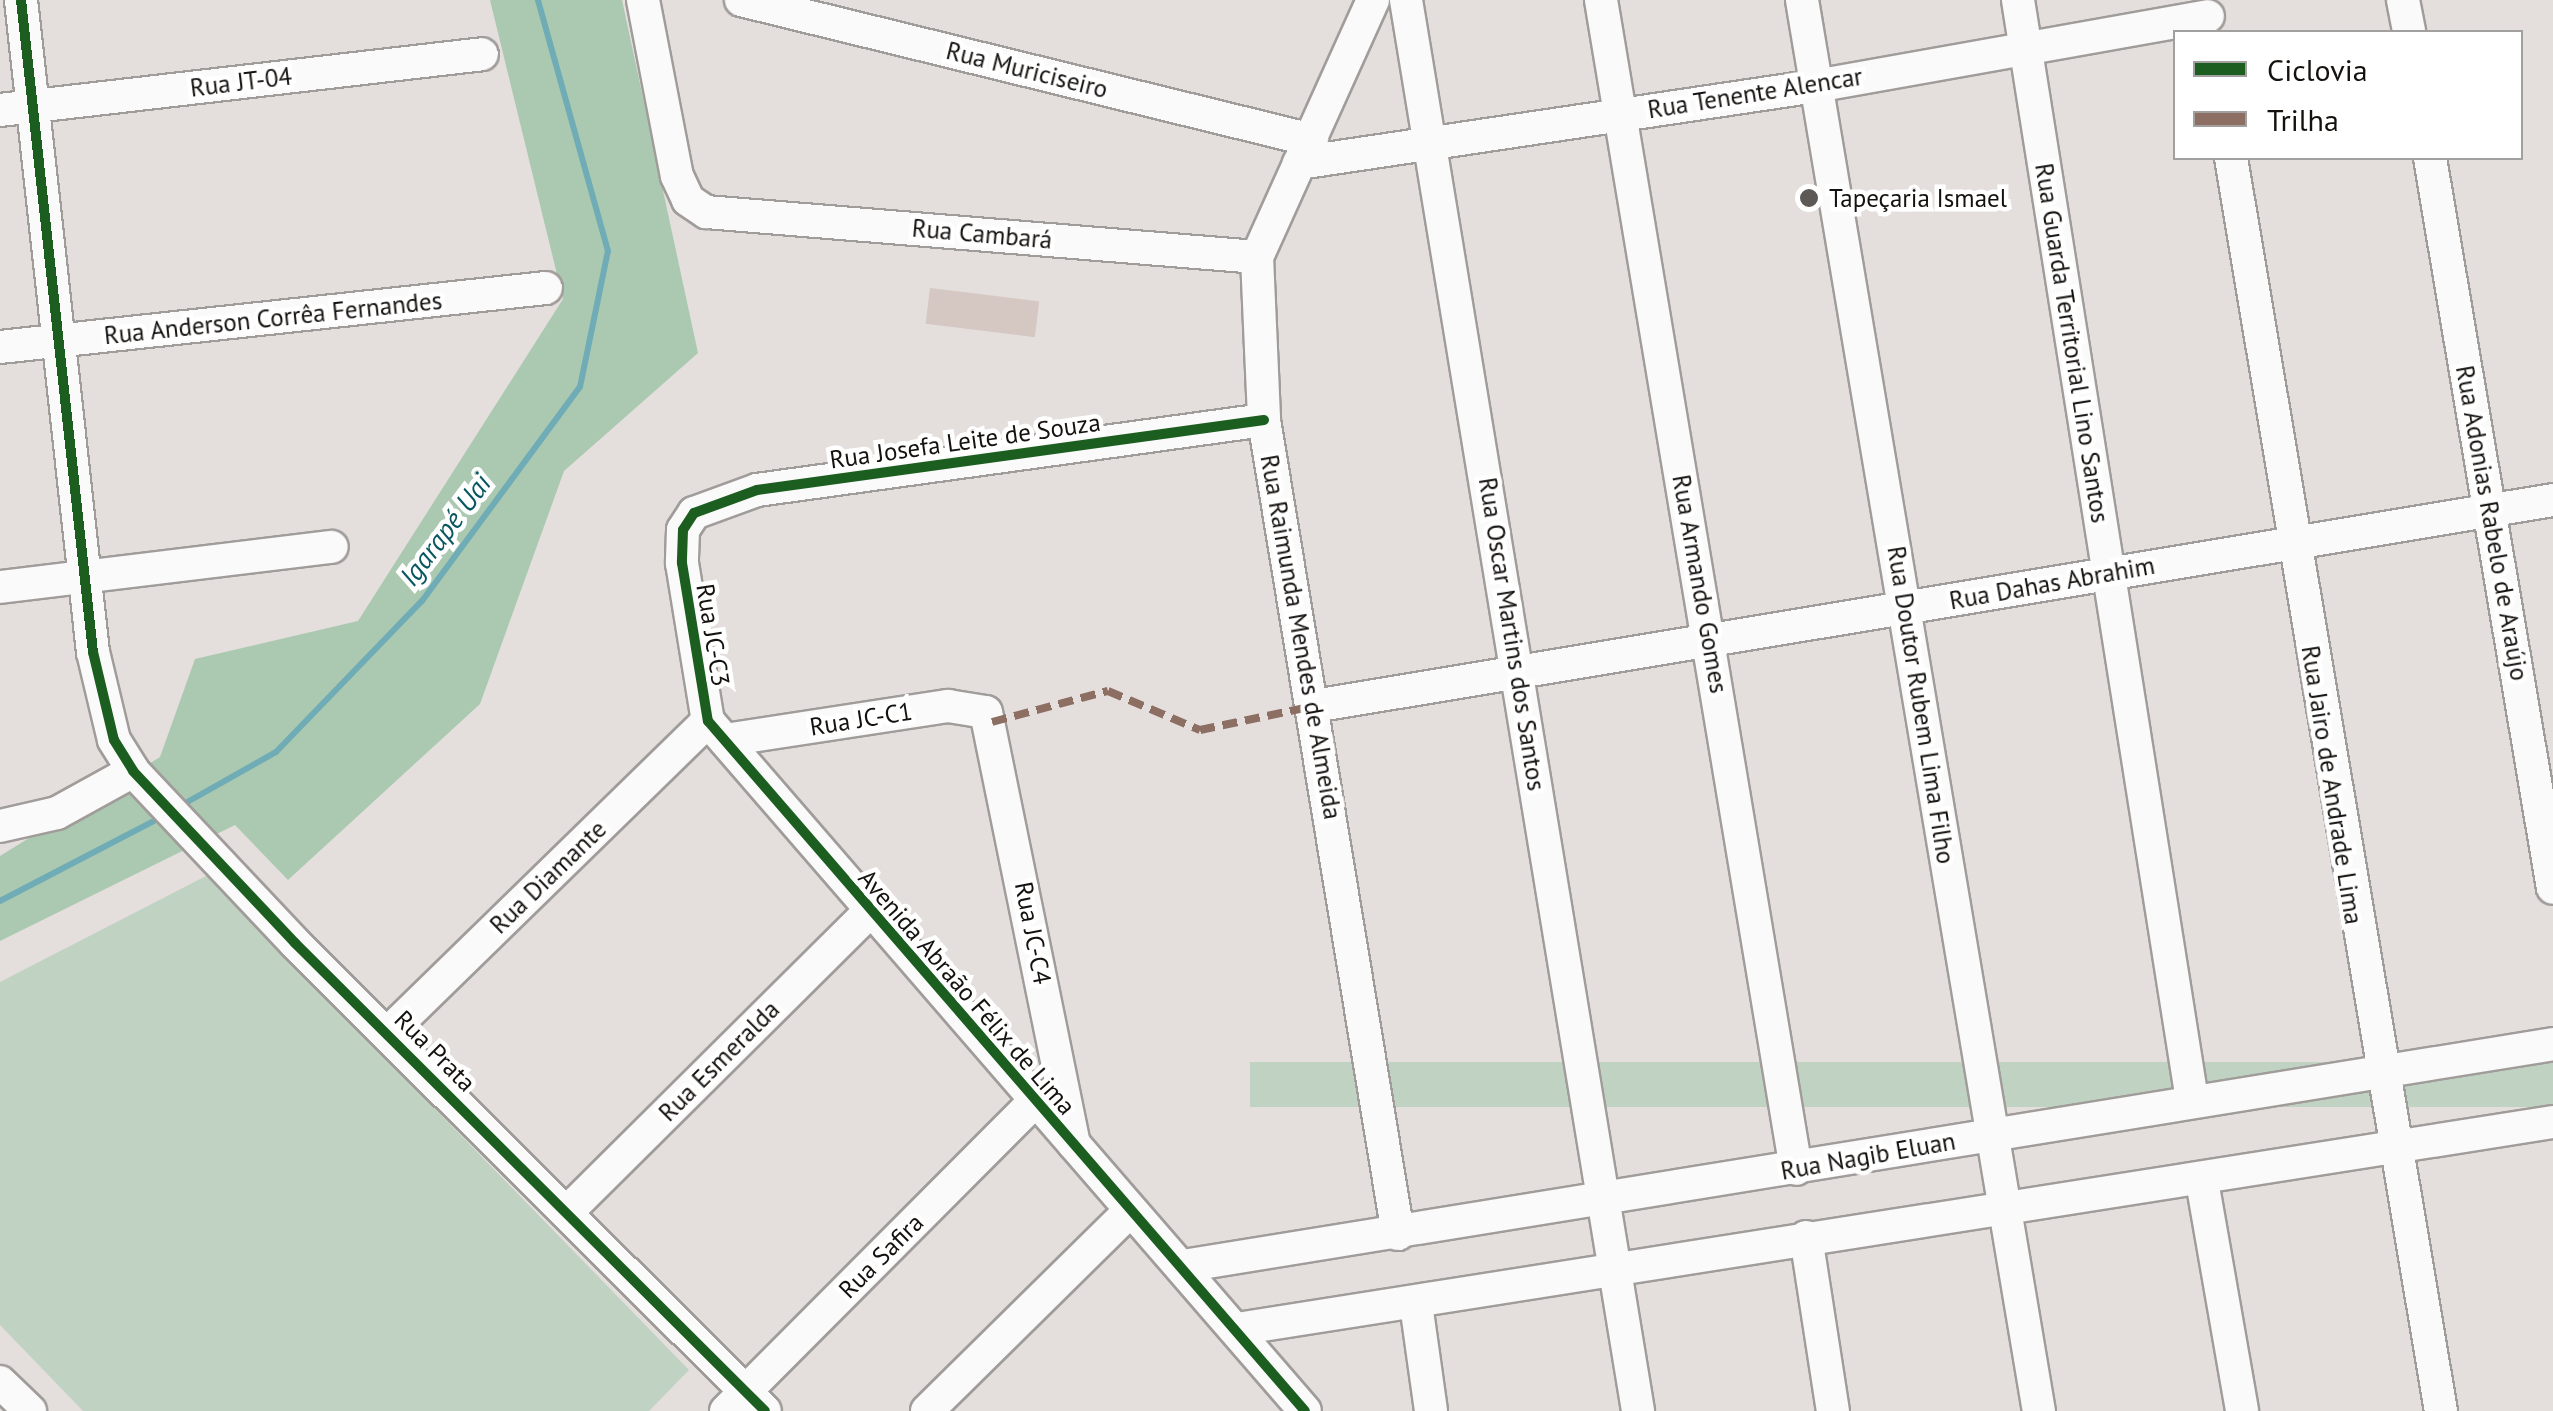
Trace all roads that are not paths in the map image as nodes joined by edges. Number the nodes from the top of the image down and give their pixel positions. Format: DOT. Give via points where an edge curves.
graph roads {
  1 [pos="21,0"];
  2 [pos="643,0"];
  3 [pos="742,0"];
  4 [pos="1373,0"];
  5 [pos="1406,0"];
  6 [pos="1601,0"];
  7 [pos="1802,0"];
  8 [pos="2018,0"];
  9 [pos="2403,0"];
  10 [pos="2208,16"];
  11 [pos="2409,30"];
  12 [pos="2024,48"];
  13 [pos="482,54"];
  14 [pos="1816,86"];
  15 [pos="33,106"];
  16 [pos="0,110"];
  17 [pos="1618,114"];
  18 [pos="1430,142"];
  19 [pos="1306,152"];
  20 [pos="2231,160"];
  21 [pos="2430,160"];
  22 [pos="1257,257"];
  23 [pos="546,288"];
  24 [pos="62,341"];
  25 [pos="0,347"];
  26 [pos="1264,420"];
  27 [pos="2553,500"];
  28 [pos="2490,510"];
  29 [pos="683,530"];
  30 [pos="2292,544"];
  31 [pos="332,547"];
  32 [pos="2108,572"];
  33 [pos="86,577"];
  34 [pos="0,587"];
  35 [pos="1905,608"];
  36 [pos="1710,642"];
  37 [pos="1519,670"];
  38 [pos="1314,706"];
  39 [pos="992,722"];
  40 [pos="717,730"];
  41 [pos="133,772"];
  42 [pos="0,826"];
  43 [pos="2553,888"];
  44 [pos="870,912"];
  45 [pos="389,1032"];
  46 [pos="2553,1044"];
  47 [pos="2380,1072"];
  48 [pos="2192,1100"];
  49 [pos="1036,1101"];
  50 [pos="2553,1122"];
  51 [pos="1993,1136"];
  52 [pos="1074,1144"];
  53 [pos="2396,1150"];
  54 [pos="1796,1169"];
  55 [pos="2202,1181"];
  56 [pos="1606,1199"];
  57 [pos="2006,1208"];
  58 [pos="568,1211"];
  59 [pos="1129,1212"];
  60 [pos="1398,1234"];
  61 [pos="1806,1237"];
  62 [pos="1183,1266"];
  63 [pos="1617,1267"];
  64 [pos="1416,1304"];
  65 [pos="1237,1329"];
  66 [pos="0,1382"];
  67 [pos="745,1405"];
  68 [pos="30,1411"];
  69 [pos="926,1411"];
  70 [pos="1305,1411"];
  71 [pos="1431,1411"];
  72 [pos="1638,1411"];
  73 [pos="1833,1411"];
  74 [pos="2040,1411"];
  75 [pos="2242,1411"];
  76 [pos="2440,1411"];
  1 -- 15 [label="street, Rua Prata"];
  2 -- 22 [label="street, Rua Cambará" via="677,176 688,200 706,212"];
  3 -- 19 [label="street, Rua Muriciseiro"];
  4 -- 19 [label="street, Rua Raimunda Mendes de Almeida"];
  5 -- 18 [label="street, Rua Oscar Martins dos Santos"];
  6 -- 17 [label="street, Rua Armando Gomes"];
  7 -- 14 [label="street, Rua Doutor Rubem Lima Filho"];
  8 -- 12 [label="street, Rua Guarda Territorial Lino Santos"];
  9 -- 11 [label="street"];
  10 -- 12 [label="street, Rua Tenente Alencar"];
  12 -- 14 [label="street, Rua Tenente Alencar"];
  12 -- 32 [label="street, Rua Guarda Territorial Lino Santos"];
  13 -- 15 [label="street, Rua JT-04"];
  14 -- 17 [label="street, Rua Tenente Alencar"];
  14 -- 35 [label="street, Rua Doutor Rubem Lima Filho"];
  15 -- 16 [label="street, Rua JT-04"];
  15 -- 24 [label="street, Rua Prata"];
  17 -- 18 [label="street, Rua Tenente Alencar"];
  17 -- 36 [label="street, Rua Armando Gomes"];
  18 -- 19 [label="street, Rua Tenente Alencar"];
  18 -- 37 [label="street, Rua Oscar Martins dos Santos"];
  19 -- 22 [label="street, Rua Raimunda Mendes de Almeida"];
  20 -- 30 [label="street, Rua Jairo de Andrade Lima"];
  21 -- 28 [label="street, Rua Adonias Rabelo de Araújo"];
  22 -- 26 [label="street, Rua Raimunda Mendes de Almeida"];
  23 -- 24 [label="street, Rua Anderson Corrêa Fernandes"];
  24 -- 25 [label="street, Rua Anderson Corrêa Fernandes"];
  24 -- 33 [label="street, Rua Prata"];
  26 -- 29 [label="street, Rua Josefa Leite de Souza" via="757,490 694,513"];
  26 -- 38 [label="street, Rua Raimunda Mendes de Almeida"];
  27 -- 28 [label="street, Rua Dahas Abrahim"];
  28 -- 30 [label="street, Rua Dahas Abrahim"];
  28 -- 43 [label="street, Rua Adonias Rabelo de Araújo"];
  29 -- 40 [label="street, Rua JC-C3" via="688,628"];
  30 -- 32 [label="street, Rua Dahas Abrahim"];
  30 -- 47 [label="street, Rua Jairo de Andrade Lima"];
  31 -- 33 [label="street"];
  32 -- 35 [label="street, Rua Dahas Abrahim"];
  32 -- 48 [label="street, Rua Guarda Territorial Lino Santos"];
  33 -- 34 [label="street"];
  33 -- 41 [label="street, Rua Prata" via="102,703"];
  35 -- 36 [label="street, Rua Dahas Abrahim"];
  35 -- 51 [label="street, Rua Doutor Rubem Lima Filho"];
  36 -- 37 [label="street, Rua Dahas Abrahim"];
  36 -- 54 [label="street, Rua Armando Gomes"];
  37 -- 38 [label="street, Rua Dahas Abrahim"];
  37 -- 56 [label="street, Rua Oscar Martins dos Santos"];
  38 -- 60 [label="street, Rua Raimunda Mendes de Almeida"];
  39 -- 40 [label="street, Rua JC-C1" via="971,706 948,706"];
  39 -- 52 [label="street, Rua JC-C4"];
  40 -- 44 [label="street, Avenida Abraão Félix de Lima"];
  40 -- 45 [label="street, Rua Diamante"];
  41 -- 42 [label="street" via="57,813"];
  41 -- 45 [label="street, Rua Prata"];
  44 -- 49 [label="street, Avenida Abraão Félix de Lima"];
  44 -- 58 [label="street, Rua Esmeralda"];
  45 -- 58 [label="street, Rua Prata"];
  46 -- 47 [label="street, Rua Nagib Eluan"];
  47 -- 48 [label="street, Rua Nagib Eluan"];
  47 -- 53 [label="street, Rua Jairo de Andrade Lima"];
  48 -- 51 [label="street, Rua Nagib Eluan"];
  49 -- 52 [label="street, Avenida Abraão Félix de Lima"];
  49 -- 67 [label="street, Rua Safira"];
  50 -- 53 [label="street"];
  51 -- 54 [label="street, Rua Nagib Eluan"];
  51 -- 57 [label="street, Rua Doutor Rubem Lima Filho"];
  52 -- 59 [label="street, Avenida Abraão Félix de Lima"];
  53 -- 55 [label="street"];
  53 -- 76 [label="street, Rua Jairo de Andrade Lima"];
  54 -- 56 [label="street, Rua Nagib Eluan"];
  55 -- 57 [label="street"];
  55 -- 75 [label="street"];
  56 -- 60 [label="street, Rua Nagib Eluan"];
  56 -- 63 [label="street, Rua Oscar Martins dos Santos"];
  57 -- 61 [label="street"];
  57 -- 74 [label="street, Rua Doutor Rubem Lima Filho"];
  58 -- 67 [label="street, Rua Prata"];
  59 -- 62 [label="street, Avenida Abraão Félix de Lima"];
  59 -- 69 [label="street"];
  60 -- 62 [label="street, Rua Nagib Eluan"];
  61 -- 63 [label="street"];
  61 -- 73 [label="street"];
  62 -- 65 [label="street, Avenida Abraão Félix de Lima"];
  63 -- 64 [label="street"];
  63 -- 72 [label="street, Rua Oscar Martins dos Santos"];
  64 -- 65 [label="street"];
  64 -- 71 [label="street"];
  65 -- 70 [label="street, Avenida Abraão Félix de Lima"];
  66 -- 68 [label="street"];
}
